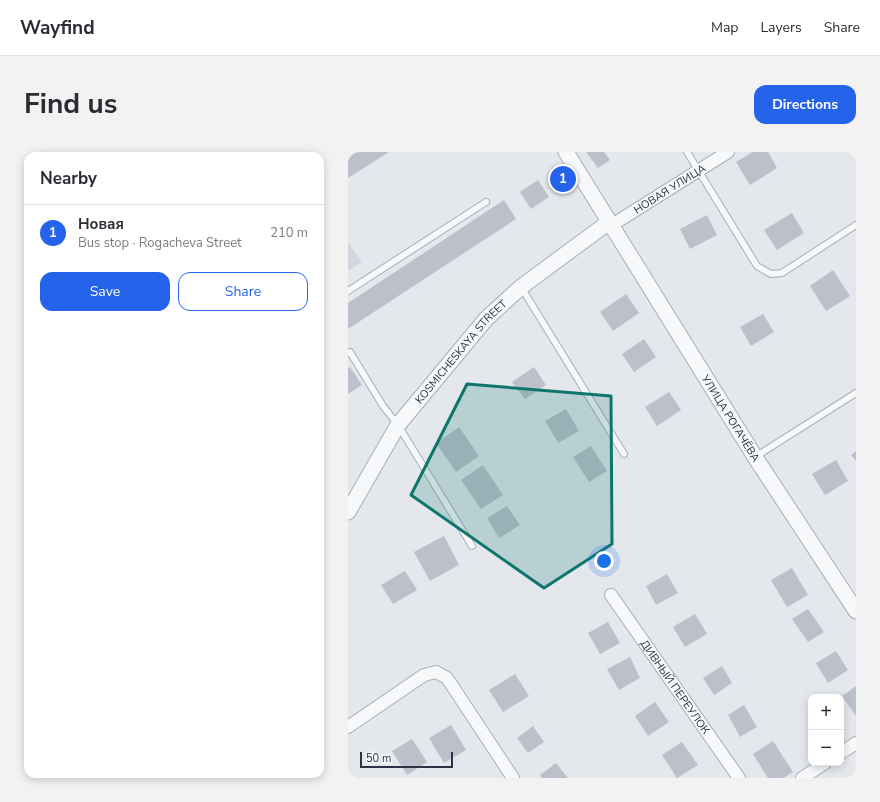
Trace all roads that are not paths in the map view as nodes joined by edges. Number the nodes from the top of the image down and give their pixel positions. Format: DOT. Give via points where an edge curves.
graph roads {
  1 [pos="566,152"];
  2 [pos="687,152"];
  3 [pos="728,152"];
  4 [pos="699,170"];
  5 [pos="486,202"];
  6 [pos="610,224"];
  7 [pos="856,226"];
  8 [pos="521,287"];
  9 [pos="348,291"];
  10 [pos="348,353"];
  11 [pos="856,393"];
  12 [pos="398,425"];
  13 [pos="624,454"];
  14 [pos="755,457"];
  15 [pos="348,512"];
  16 [pos="472,546"];
  17 [pos="611,595"];
  18 [pos="856,611"];
  19 [pos="348,727"];
  20 [pos="856,743"];
  21 [pos="844,751"];
  22 [pos="820,766"];
  23 [pos="513,778"];
  24 [pos="739,778"];
  25 [pos="802,778"];
  1 -- 6 [label="street, УЛИЦА РОГАЧЁВА"];
  2 -- 4 [label="lane"];
  3 -- 4 [label="street, НОВАЯ УЛИЦА"];
  4 -- 6 [label="street, НОВАЯ УЛИЦА"];
  4 -- 7 [label="lane" via="757,266 771,274 782,272"];
  5 -- 9 [label="lane"];
  6 -- 8 [label="street, KOSMICHESKAYA STREET"];
  6 -- 14 [label="street, УЛИЦА РОГАЧЁВА"];
  8 -- 12 [label="street, KOSMICHESKAYA STREET" via="486,319"];
  8 -- 13 [label="lane"];
  10 -- 12 [label="lane" via="350,352 383,406"];
  11 -- 14 [label="lane"];
  12 -- 15 [label="street, KOSMICHESKAYA STREET"];
  12 -- 16 [label="lane"];
  14 -- 18 [label="street, УЛИЦА РОГАЧЁВА"];
  17 -- 24 [label="street, ДИВНЫЙ ПЕРЕУЛОК"];
  19 -- 23 [label="street" via="424,675 436,672 447,678"];
  20 -- 21 [label="street"];
  22 -- 25 [label="street"];
}
